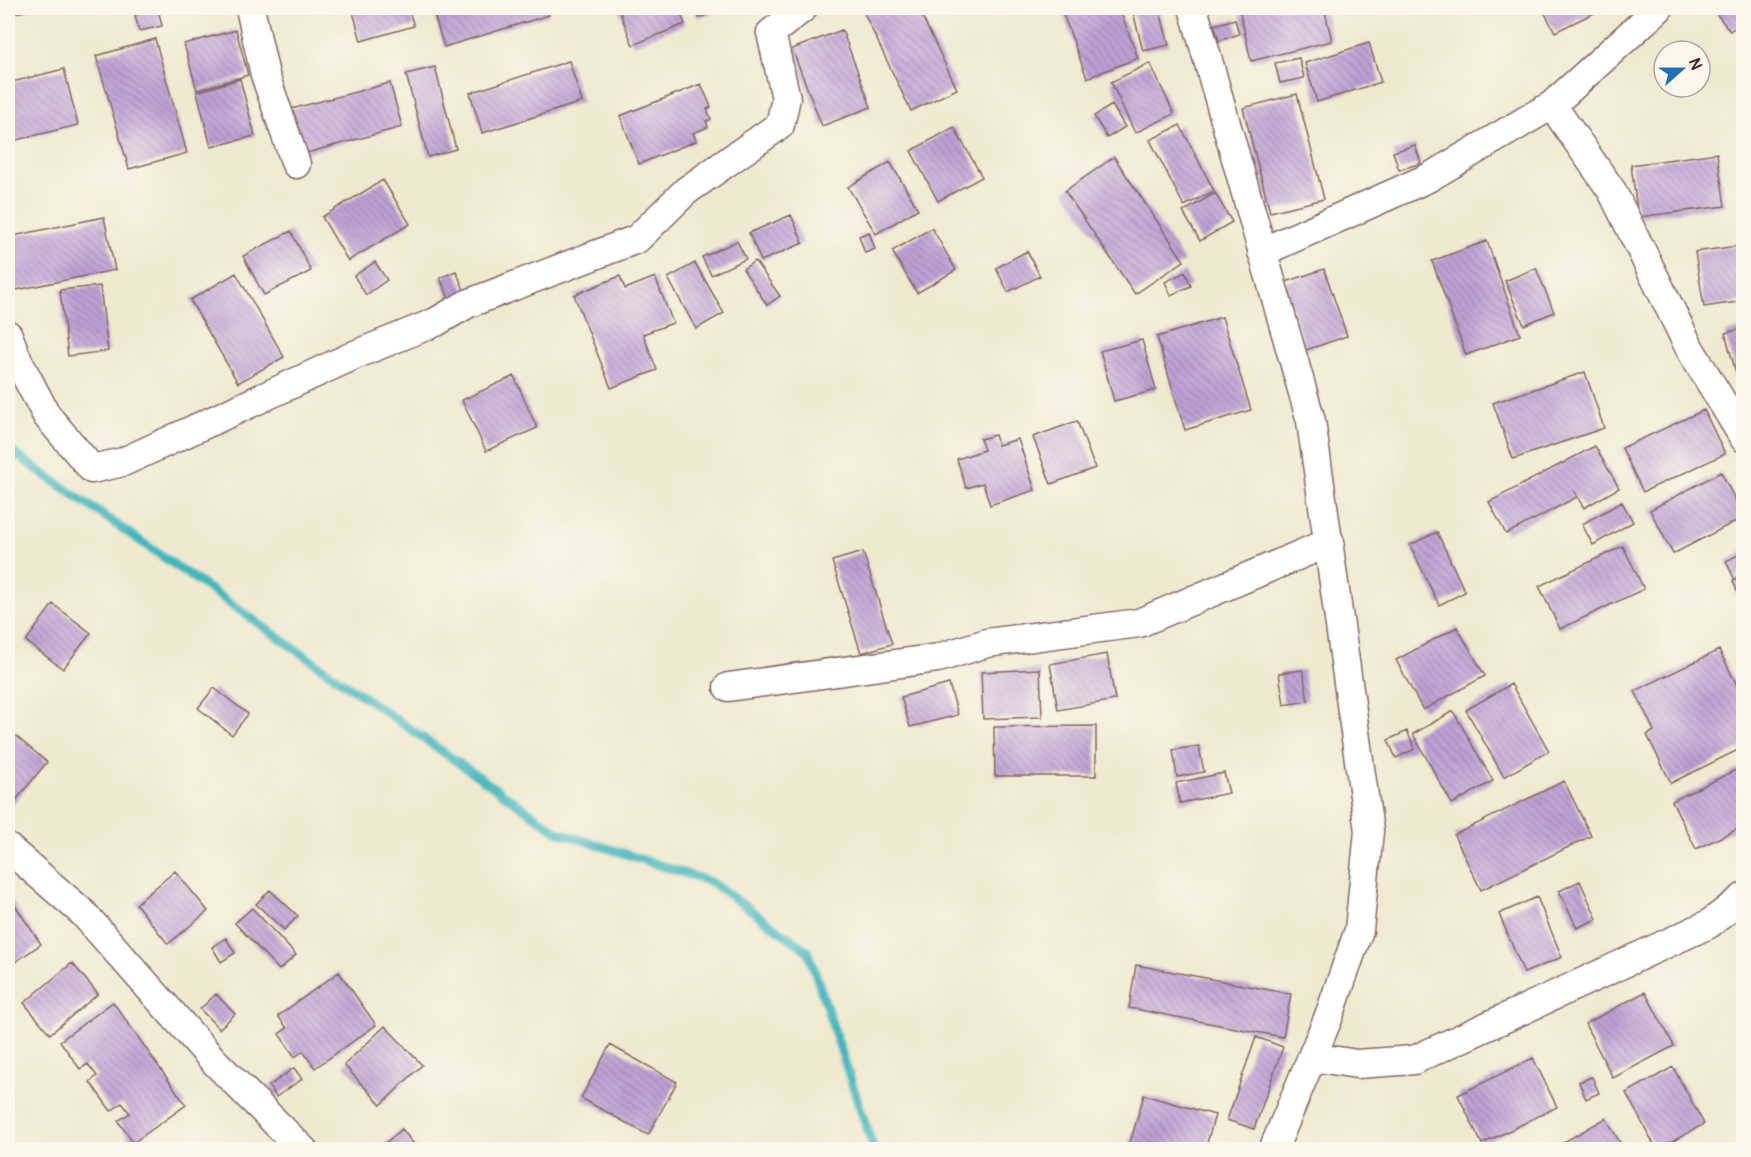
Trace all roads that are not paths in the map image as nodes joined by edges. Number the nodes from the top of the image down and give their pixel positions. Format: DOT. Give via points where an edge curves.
graph roads {
  1 [pos="250,8"];
  2 [pos="803,8"];
  3 [pos="1193,8"];
  4 [pos="1659,8"];
  5 [pos="1552,105"];
  6 [pos="296,164"];
  7 [pos="1262,252"];
  8 [pos="8,335"];
  9 [pos="1743,438"];
  10 [pos="1330,542"];
  11 [pos="728,687"];
  12 [pos="8,848"];
  13 [pos="20,872"];
  14 [pos="1743,897"];
  15 [pos="1312,1057"];
  16 [pos="303,1149"];
  17 [pos="1273,1149"];
  1 -- 6 [label="street" via="265,75"];
  2 -- 8 [label="street" via="771,33 786,98 780,125 686,191 638,239 467,304 436,322 357,354 123,462 92,469 47,416"];
  3 -- 7 [label="street"];
  4 -- 5 [label="street"];
  5 -- 7 [label="street" via="1428,178"];
  5 -- 9 [label="street" via="1612,191 1690,349"];
  7 -- 10 [label="street" via="1311,421"];
  10 -- 11 [label="street" via="1139,623 987,643 939,658"];
  10 -- 15 [label="street" via="1369,831 1359,930"];
  12 -- 13 [label="street"];
  13 -- 16 [label="street" via="83,913 214,1060"];
  14 -- 15 [label="street" via="1708,924 1414,1060 1357,1064"];
  15 -- 17 [label="street"];
}
